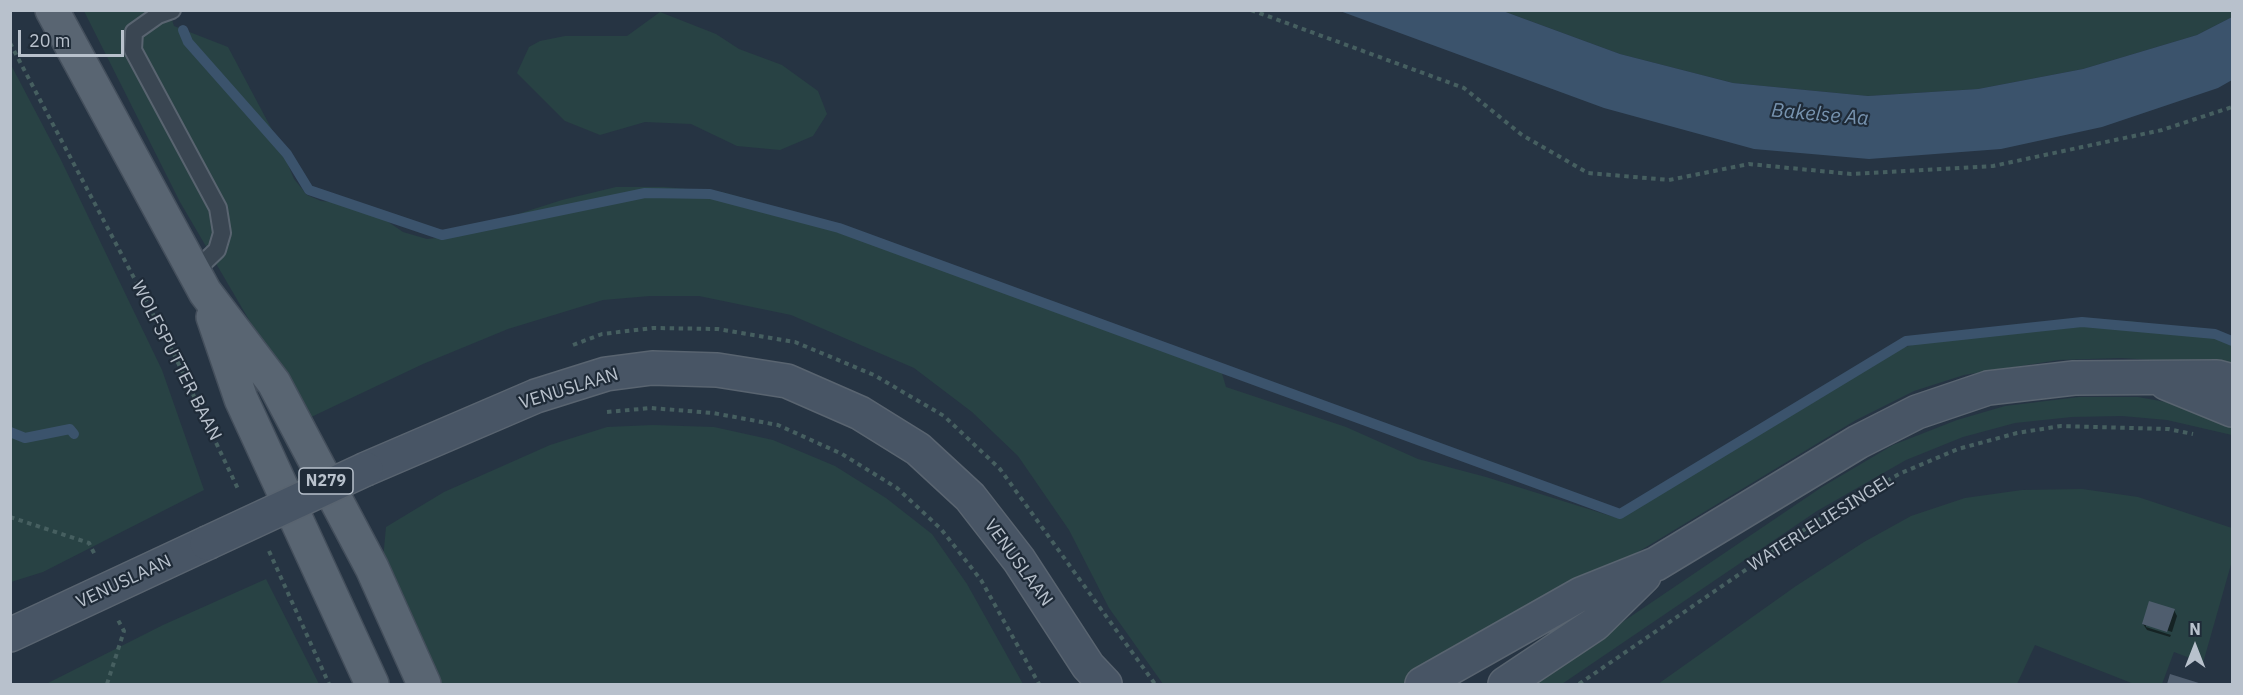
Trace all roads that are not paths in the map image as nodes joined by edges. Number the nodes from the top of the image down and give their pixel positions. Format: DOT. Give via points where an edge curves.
graph roads {
  1 [pos="52,10"];
  2 [pos="172,10"];
  3 [pos="199,282"];
  4 [pos="2156,379"];
  5 [pos="2232,381"];
  6 [pos="2232,410"];
  7 [pos="1656,564"];
  8 [pos="10,635"];
  9 [pos="1096,678"];
  10 [pos="372,684"];
  11 [pos="424,684"];
  12 [pos="1422,684"];
  13 [pos="1505,684"];
  1 -- 3 [label="main road, N279"];
  2 -- 3 [label="lane" via="134,32 133,50 218,208 222,233"];
  3 -- 10 [label="main road, N279" via="241,399"];
  3 -- 11 [label="main road, N279" via="274,382 372,568"];
  4 -- 5 [label="street" via="2217,377"];
  4 -- 6 [label="street"];
  4 -- 7 [label="street" via="2074,378 1988,388 1917,411 1858,442"];
  7 -- 12 [label="street" via="1581,594"];
  7 -- 13 [label="street" via="1595,624"];
  8 -- 9 [label="street, VENUSLAAN, bridge" via="536,396 606,374 652,368 717,370 787,381 860,413 918,449 970,497 1019,560"];
}
